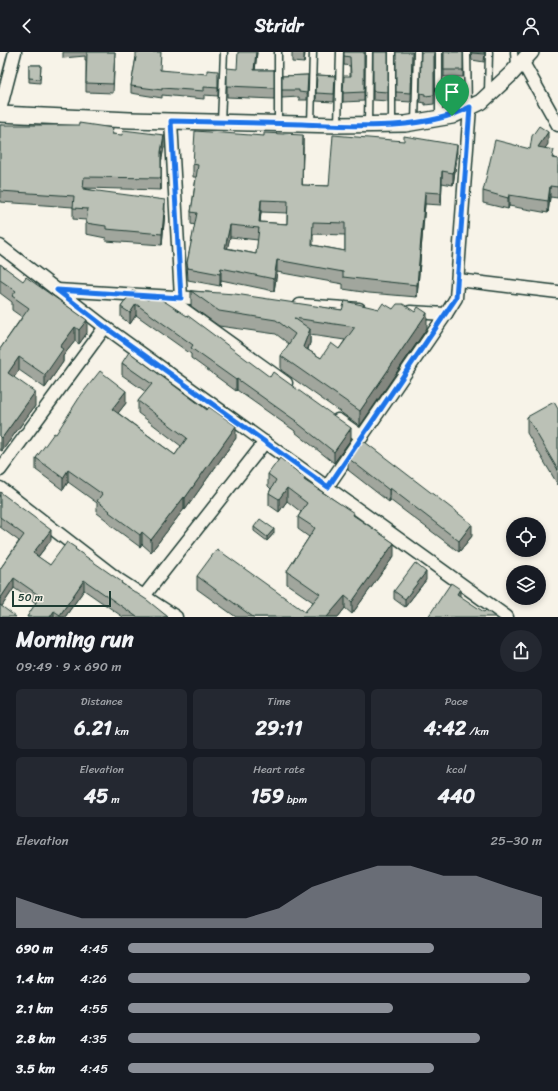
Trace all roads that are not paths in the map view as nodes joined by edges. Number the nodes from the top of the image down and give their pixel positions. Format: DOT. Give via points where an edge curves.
graph roads {
  1 [pos="15,52"];
  2 [pos="224,52"];
  3 [pos="278,52"];
  4 [pos="313,52"];
  5 [pos="340,52"];
  6 [pos="369,52"];
  7 [pos="392,52"];
  8 [pos="417,52"];
  9 [pos="439,52"];
  10 [pos="467,52"];
  11 [pos="489,52"];
  12 [pos="521,59"];
  13 [pos="488,95"];
  14 [pos="469,108"];
  15 [pos="0,110"];
  16 [pos="0,114"];
  17 [pos="439,118"];
  18 [pos="171,121"];
  19 [pos="220,122"];
  20 [pos="415,122"];
  21 [pos="278,124"];
  22 [pos="392,124"];
  23 [pos="312,125"];
  24 [pos="368,125"];
  25 [pos="558,125"];
  26 [pos="338,126"];
  27 [pos="0,246"];
  28 [pos="458,280"];
  29 [pos="57,290"];
  30 [pos="558,292"];
  31 [pos="164,296"];
  32 [pos="181,298"];
  33 [pos="220,300"];
  34 [pos="290,304"];
  35 [pos="368,309"];
  36 [pos="399,311"];
  37 [pos="446,314"];
  38 [pos="105,327"];
  39 [pos="298,392"];
  40 [pos="330,414"];
  41 [pos="362,437"];
  42 [pos="265,442"];
  43 [pos="0,470"];
  44 [pos="328,487"];
  45 [pos="0,488"];
  46 [pos="144,596"];
  47 [pos="176,617"];
  48 [pos="506,617"];
  1 -- 15 [label="street"];
  2 -- 19 [label="lane"];
  3 -- 21 [label="lane"];
  4 -- 23 [label="lane"];
  5 -- 26 [label="lane"];
  6 -- 24 [label="lane"];
  7 -- 22 [label="lane"];
  8 -- 20 [label="lane"];
  9 -- 17 [label="lane"];
  10 -- 14 [label="lane"];
  11 -- 13 [label="lane"];
  12 -- 13 [label="street"];
  12 -- 25 [label="street"];
  13 -- 14 [label="street"];
  14 -- 17 [label="street" via="452,116"];
  14 -- 28 [label="street"];
  16 -- 18 [label="street"];
  17 -- 20 [label="street"];
  18 -- 19 [label="street"];
  18 -- 32 [label="street"];
  19 -- 21 [label="street"];
  20 -- 22 [label="street"];
  21 -- 23 [label="street"];
  22 -- 24 [label="street"];
  23 -- 26 [label="street"];
  24 -- 26 [label="street"];
  27 -- 29 [label="street"];
  28 -- 30 [label="street"];
  28 -- 37 [label="street" via="456,298"];
  29 -- 31 [label="street"];
  29 -- 38 [label="street"];
  31 -- 32 [label="street"];
  31 -- 39 [label="street"];
  32 -- 33 [label="street"];
  34 -- 35 [label="street"];
  36 -- 37 [label="street"];
  37 -- 41 [label="street"];
  38 -- 42 [label="street"];
  38 -- 43 [label="street"];
  40 -- 41 [label="street"];
  41 -- 44 [label="street"];
  42 -- 44 [label="street"];
  42 -- 46 [label="street"];
  44 -- 48 [label="street"];
  45 -- 46 [label="street" via="119,580"];
  46 -- 47 [label="street"];
}
